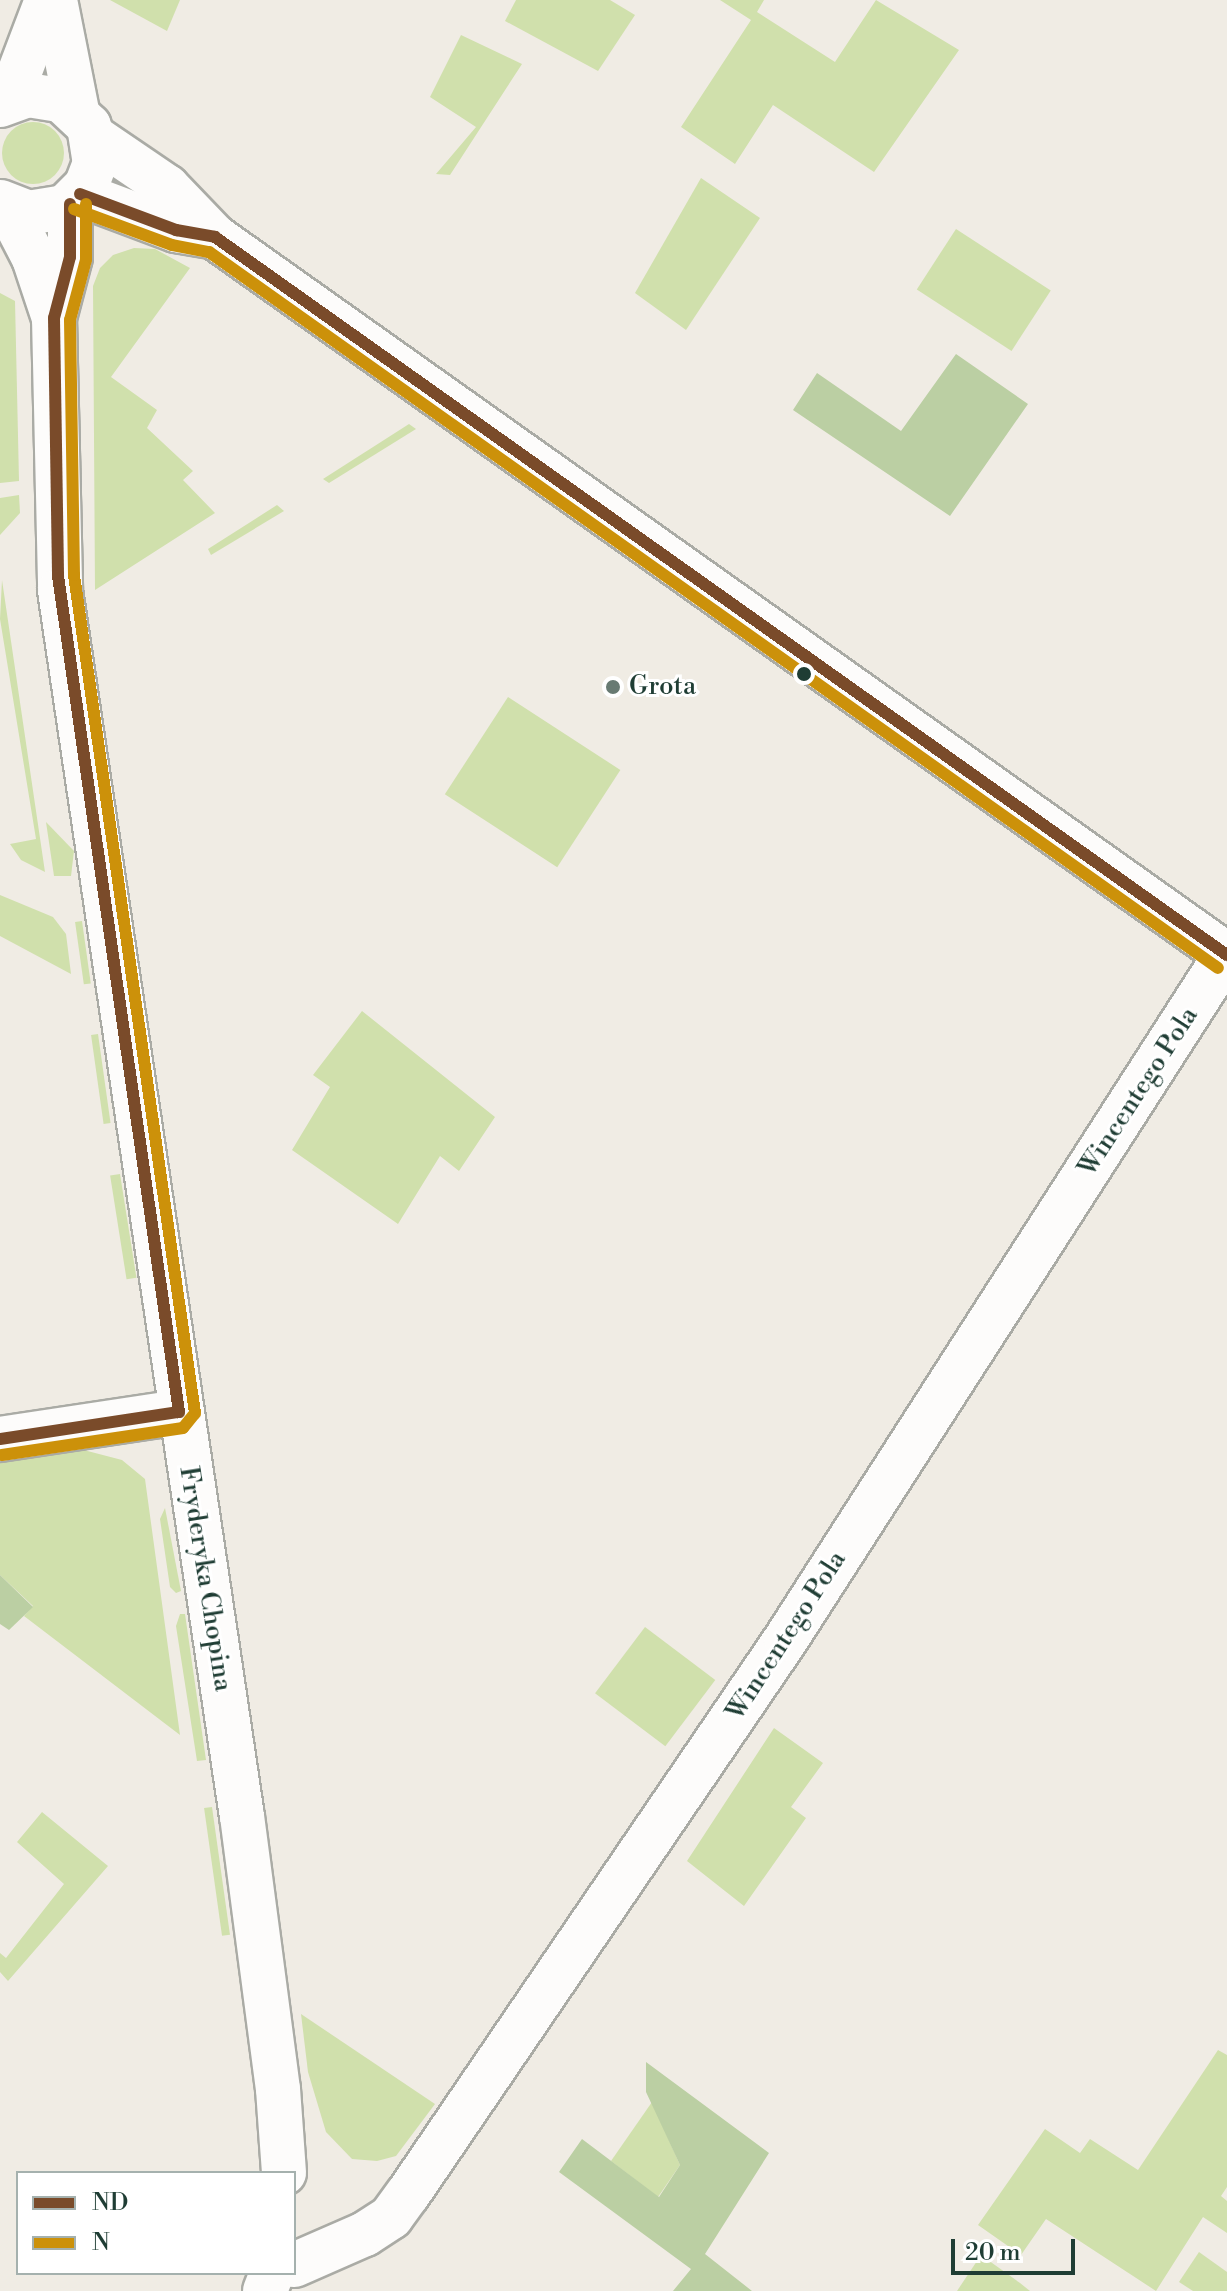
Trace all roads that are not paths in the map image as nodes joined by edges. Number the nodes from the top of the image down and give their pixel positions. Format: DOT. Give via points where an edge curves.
graph roads {
  1 [pos="47,0"];
  2 [pos="55,0"];
  3 [pos="5,103"];
  4 [pos="85,124"];
  5 [pos="75,199"];
  6 [pos="3,204"];
  7 [pos="215,237"];
  8 [pos="54,318"];
  9 [pos="1227,954"];
  10 [pos="179,1412"];
  11 [pos="0,1439"];
  12 [pos="284,2171"];
  13 [pos="296,2267"];
  1 -- 3 [label="street"];
  2 -- 4 [label="street"];
  3 -- 4 [label="street" via="43,95"];
  4 -- 5 [label="street" via="95,163"];
  4 -- 7 [label="street" via="167,187"];
  5 -- 6 [label="street" via="45,213"];
  5 -- 7 [label="street"];
  5 -- 8 [label="street" via="70,257"];
  6 -- 8 [label="street" via="34,258"];
  7 -- 9 [label="street"];
  8 -- 10 [label="street, Fryderyka Chopina" via="58,576"];
  9 -- 13 [label="street, Wincentego Pola" via="786,1639 408,2194 391,2217 365,2234"];
  10 -- 11 [label="street"];
  10 -- 12 [label="street, Fryderyka Chopina" via="244,1831"];
}
